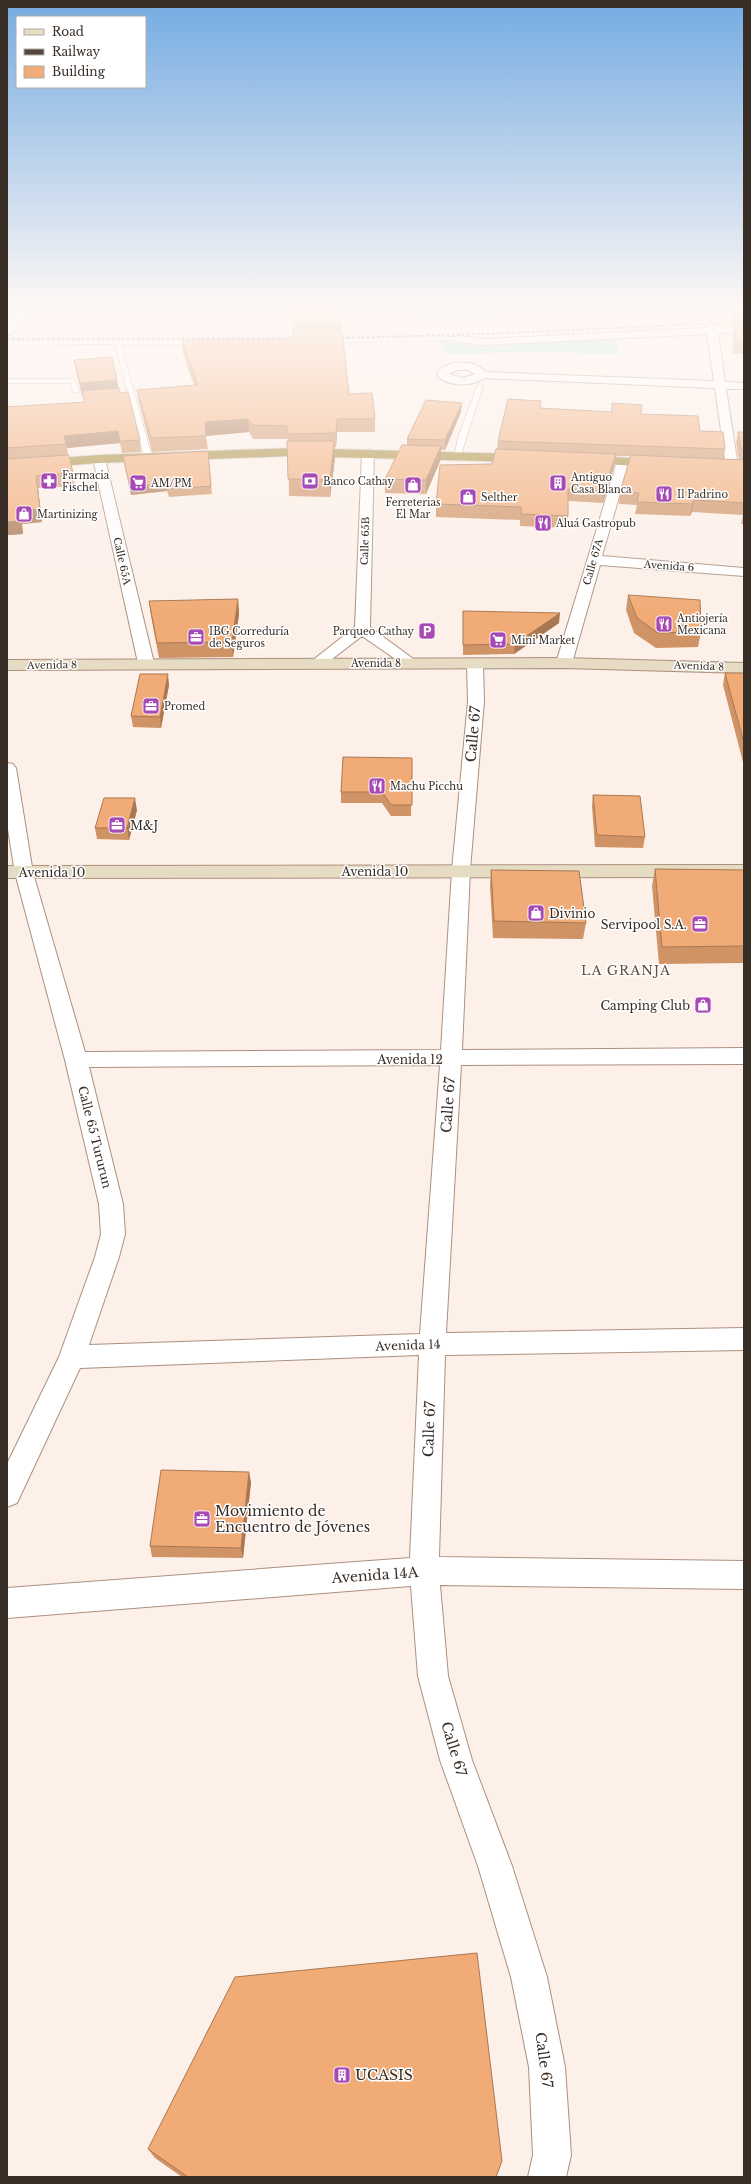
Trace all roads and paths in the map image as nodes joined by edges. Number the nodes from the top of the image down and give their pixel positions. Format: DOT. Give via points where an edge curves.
graph roads {
  1 [pos="132,410"];
  2 [pos="473,410"];
  3 [pos="726,410"];
  4 [pos="368,453"];
  5 [pos="457,456"];
  6 [pos="148,457"];
  7 [pos="537,458"];
  8 [pos="99,459"];
  9 [pos="569,460"];
  10 [pos="623,462"];
  11 [pos="670,464"];
  12 [pos="716,465"];
  13 [pos="7,466"];
  14 [pos="738,466"];
  15 [pos="594,560"];
  16 [pos="744,572"];
  17 [pos="362,629"];
  18 [pos="146,663"];
  19 [pos="318,663"];
  20 [pos="564,663"];
  21 [pos="412,664"];
  22 [pos="475,664"];
  23 [pos="7,665"];
  24 [pos="744,668"];
  25 [pos="7,768"];
  26 [pos="461,870"];
  27 [pos="744,870"];
  28 [pos="16,873"];
  29 [pos="744,1056"];
  30 [pos="452,1058"];
  31 [pos="76,1060"];
  32 [pos="744,1339"];
  33 [pos="432,1344"];
  34 [pos="72,1357"];
  35 [pos="7,1494"];
  36 [pos="424,1571"];
  37 [pos="744,1575"];
  38 [pos="7,1603"];
  39 [pos="547,2177"];
  1 -- 6 [label="lane"];
  2 -- 5 [label="lane" via="461,437"];
  3 -- 14 [label="street"];
  4 -- 5 [label="highway"];
  4 -- 6 [label="highway" via="292,452"];
  4 -- 17 [label="street, Calle 65B"];
  5 -- 7 [label="highway"];
  6 -- 8 [label="highway"];
  8 -- 13 [label="highway"];
  8 -- 18 [label="street, Calle 65A"];
  9 -- 10 [label="highway"];
  10 -- 11 [label="highway"];
  10 -- 15 [label="street, Calle 67A"];
  12 -- 14 [label="highway"];
  15 -- 16 [label="street, Avenida 6"];
  15 -- 20 [label="street, Calle 67A"];
  17 -- 19 [label="street"];
  17 -- 21 [label="street"];
  18 -- 19 [label="street, Avenida 8"];
  18 -- 23 [label="street, Avenida 8"];
  19 -- 21 [label="street, Avenida 8"];
  20 -- 22 [label="street, Avenida 8"];
  20 -- 24 [label="street, Avenida 8"];
  21 -- 22 [label="street, Avenida 8"];
  22 -- 26 [label="street, Calle 67" via="476,701"];
  25 -- 28 [label="street, Calle 65 Tururun"];
  26 -- 27 [label="street, Avenida 10"];
  26 -- 28 [label="street, Avenida 10"];
  26 -- 30 [label="street, Calle 67"];
  28 -- 31 [label="street, Calle 65 Tururun"];
  29 -- 30 [label="street, Avenida 12"];
  30 -- 31 [label="street, Avenida 12"];
  30 -- 33 [label="street, Calle 67"];
  31 -- 34 [label="street, Calle 65 Tururun" via="111,1204 113,1234"];
  32 -- 33 [label="street, Avenida 14"];
  33 -- 34 [label="street, Avenida 14"];
  33 -- 36 [label="street, Calle 67"];
  34 -- 35 [label="street, Calle 65 Tururun"];
  36 -- 37 [label="street, Avenida 14A"];
  36 -- 38 [label="street, Avenida 14A"];
  36 -- 39 [label="street, Calle 67" via="434,1676 456,1760 495,1866 529,1977 546,2059 552,2155"];
}
